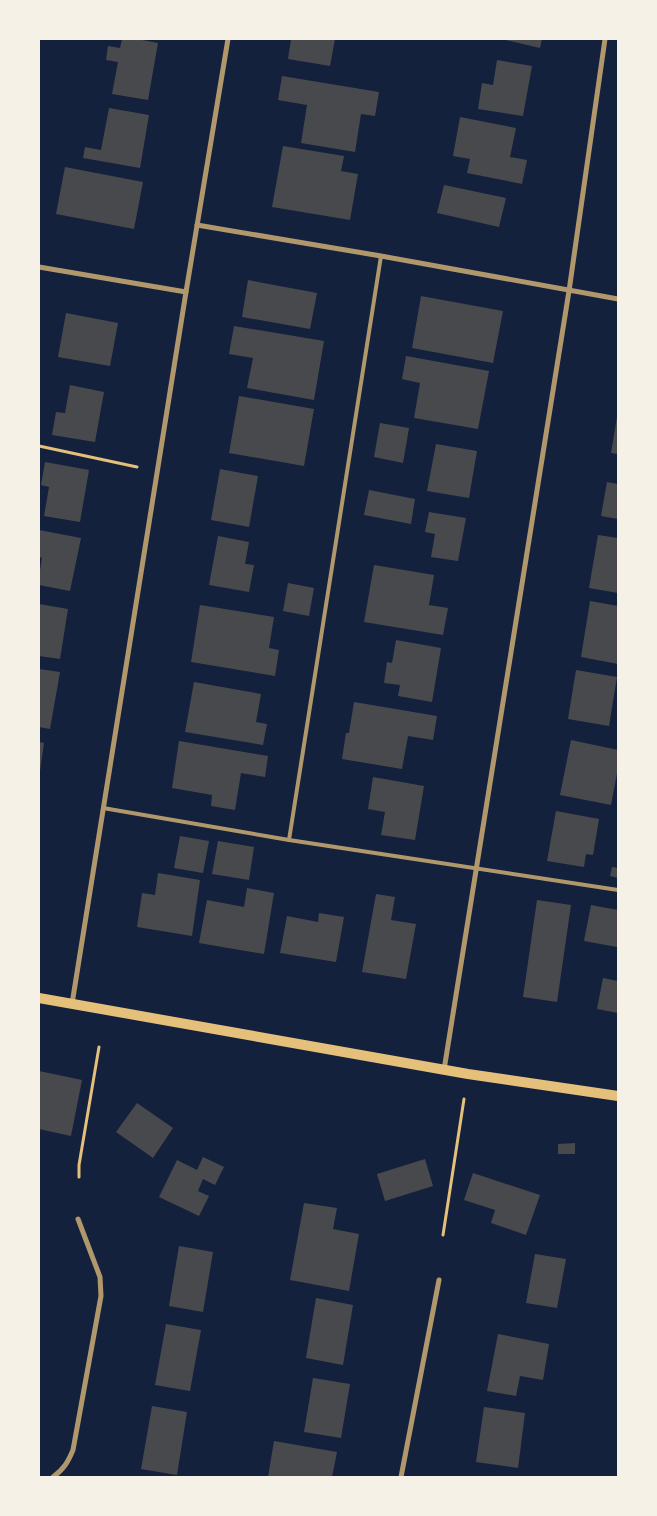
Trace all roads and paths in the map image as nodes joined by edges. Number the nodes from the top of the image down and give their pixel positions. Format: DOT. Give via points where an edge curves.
graph roads {
  1 [pos="228,39"];
  2 [pos="606,39"];
  3 [pos="197,225"];
  4 [pos="381,256"];
  5 [pos="39,267"];
  6 [pos="569,291"];
  7 [pos="186,292"];
  8 [pos="618,299"];
  9 [pos="39,446"];
  10 [pos="137,468"];
  11 [pos="103,808"];
  12 [pos="289,840"];
  13 [pos="476,868"];
  14 [pos="618,890"];
  15 [pos="39,998"];
  16 [pos="72,1004"];
  17 [pos="98,1047"];
  18 [pos="444,1070"];
  19 [pos="618,1096"];
  20 [pos="464,1099"];
  21 [pos="79,1177"];
  22 [pos="78,1219"];
  23 [pos="444,1235"];
  24 [pos="438,1280"];
  25 [pos="53,1477"];
  26 [pos="401,1477"];
  1 -- 3 [label="street"];
  2 -- 6 [label="street"];
  3 -- 4 [label="street"];
  3 -- 7 [label="street"];
  4 -- 6 [label="street"];
  4 -- 12 [label="lane"];
  5 -- 7 [label="street"];
  6 -- 8 [label="street"];
  6 -- 13 [label="street"];
  7 -- 11 [label="street"];
  9 -- 10 [label="path"];
  11 -- 12 [label="lane"];
  11 -- 16 [label="street"];
  12 -- 13 [label="lane"];
  13 -- 14 [label="lane"];
  13 -- 18 [label="street"];
  15 -- 16 [label="main road"];
  16 -- 18 [label="main road"];
  17 -- 21 [label="path"];
  18 -- 19 [label="main road"];
  20 -- 23 [label="path"];
  22 -- 25 [label="street" via="100,1277 101,1296 72,1450 68,1463"];
  24 -- 26 [label="street"];
}
